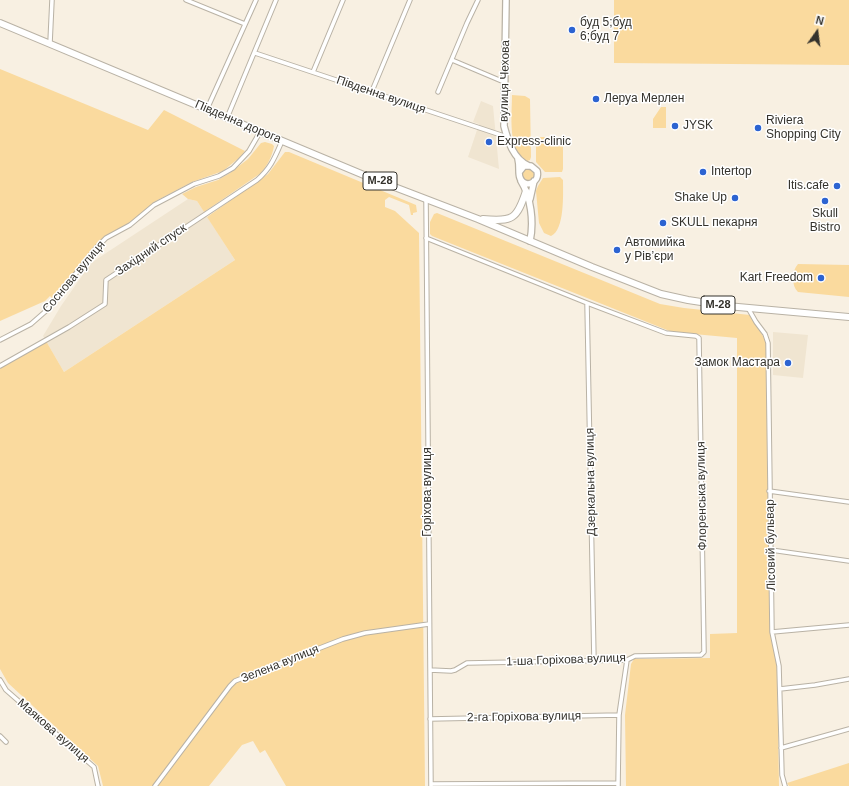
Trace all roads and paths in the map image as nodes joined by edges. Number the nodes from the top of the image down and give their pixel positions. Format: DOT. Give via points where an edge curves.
graph roads {
  1 [pos="52,0"];
  2 [pos="186,0"];
  3 [pos="256,0"];
  4 [pos="276,0"];
  5 [pos="343,0"];
  6 [pos="410,0"];
  7 [pos="478,0"];
  8 [pos="506,0"];
  9 [pos="0,23"];
  10 [pos="245,24"];
  11 [pos="50,43"];
  12 [pos="255,53"];
  13 [pos="452,60"];
  14 [pos="313,72"];
  15 [pos="504,82"];
  16 [pos="372,91"];
  17 [pos="438,92"];
  18 [pos="207,109"];
  19 [pos="227,118"];
  20 [pos="260,131"];
  21 [pos="507,137"];
  22 [pos="282,141"];
  23 [pos="518,158"];
  24 [pos="529,166"];
  25 [pos="520,171"];
  26 [pos="521,180"];
  27 [pos="534,181"];
  28 [pos="526,191"];
  29 [pos="426,198"];
  30 [pos="529,203"];
  31 [pos="478,219"];
  32 [pos="426,238"];
  33 [pos="530,241"];
  34 [pos="587,303"];
  35 [pos="748,308"];
  36 [pos="849,317"];
  37 [pos="0,340"];
  38 [pos="0,366"];
  39 [pos="769,491"];
  40 [pos="849,502"];
  41 [pos="771,550"];
  42 [pos="849,561"];
  43 [pos="429,624"];
  44 [pos="849,625"];
  45 [pos="772,632"];
  46 [pos="703,654"];
  47 [pos="627,660"];
  48 [pos="594,661"];
  49 [pos="430,670"];
  50 [pos="849,679"];
  51 [pos="0,680"];
  52 [pos="780,689"];
  53 [pos="619,715"];
  54 [pos="430,719"];
  55 [pos="849,729"];
  56 [pos="0,736"];
  57 [pos="6,742"];
  58 [pos="781,748"];
  59 [pos="431,785"];
  60 [pos="618,785"];
  61 [pos="98,786"];
  62 [pos="155,786"];
  63 [pos="785,786"];
  1 -- 11 [label="street"];
  2 -- 10 [label="street"];
  3 -- 10 [label="street"];
  4 -- 12 [label="street"];
  5 -- 14 [label="street"];
  6 -- 16 [label="street"];
  7 -- 13 [label="street"];
  8 -- 15 [label="main road, вулиця Чехова"];
  9 -- 11 [label="highway, Південна дорога / М-28"];
  10 -- 18 [label="street"];
  11 -- 18 [label="highway, Південна дорога / М-28"];
  12 -- 14 [label="street, Південна вулиця"];
  12 -- 19 [label="street"];
  13 -- 15 [label="street"];
  13 -- 17 [label="street"];
  14 -- 16 [label="street, Південна вулиця"];
  15 -- 21 [label="main road, вулиця Чехова" via="504,126"];
  16 -- 21 [label="street, Південна вулиця"];
  18 -- 19 [label="highway, Південна дорога / М-28"];
  19 -- 20 [label="highway, Південна дорога / М-28"];
  20 -- 22 [label="highway, Південна дорога / М-28"];
  20 -- 37 [label="street, Соснова вулиця" via="249,151 233,168 219,176 194,184 154,205 135,222 106,238 47,310 31,324"];
  21 -- 23 [label="main road, вулиця Чехова"];
  22 -- 29 [label="highway, Південна дорога / М-28"];
  22 -- 38 [label="street, Західний спуск" via="274,160 257,180 106,280 105,304"];
  23 -- 24 [label="main road, вулиця Чехова"];
  23 -- 25 [label="main road, вулиця Чехова"];
  24 -- 25 [label="main road" via="524,166"];
  24 -- 27 [label="main road" via="537,171 537,178"];
  25 -- 26 [label="main road"];
  26 -- 27 [label="main road" via="526,184"];
  26 -- 28 [label="main road"];
  27 -- 30 [label="main road"];
  28 -- 30 [label="main road"];
  28 -- 31 [label="highway" via="521,207 513,217 502,220"];
  29 -- 31 [label="highway, Південна дорога / М-28"];
  29 -- 32 [label="street, Горіхова вулиця"];
  30 -- 33 [label="main road" via="532,226"];
  31 -- 33 [label="highway, М-28"];
  32 -- 34 [label="street"];
  32 -- 43 [label="street, Горіхова вулиця"];
  33 -- 35 [label="highway, М-28" via="661,294"];
  34 -- 46 [label="street, Флоренська вулиця" via="666,333 700,338"];
  34 -- 48 [label="street, Дзеркальна вулиця"];
  35 -- 36 [label="highway, М-28"];
  35 -- 39 [label="street, Лісовий бульвар" via="768,343"];
  39 -- 40 [label="street"];
  39 -- 41 [label="street, Лісовий бульвар"];
  41 -- 42 [label="street"];
  41 -- 45 [label="street, Лісовий бульвар"];
  43 -- 49 [label="street, Горіхова вулиця"];
  43 -- 62 [label="street, Зелена вулиця" via="365,633 343,639 236,682 230,686"];
  44 -- 45 [label="street"];
  45 -- 52 [label="street, Лісовий бульвар" via="779,666"];
  46 -- 47 [label="street, 1-ша Горіхова вулиця" via="634,656"];
  47 -- 48 [label="street, 1-ша Горіхова вулиця"];
  47 -- 53 [label="street"];
  48 -- 49 [label="street, 1-ша Горіхова вулиця" via="467,663 455,670"];
  49 -- 54 [label="street, Горіхова вулиця"];
  50 -- 52 [label="street"];
  51 -- 61 [label="street, Маякова вулиця" via="6,690 94,767"];
  52 -- 58 [label="street, Лісовий бульвар"];
  53 -- 54 [label="street, 2-га Горіхова вулиця"];
  53 -- 60 [label="street"];
  54 -- 59 [label="street, Горіхова вулиця"];
  55 -- 58 [label="street"];
  56 -- 57 [label="street"];
  58 -- 63 [label="street, Лісовий бульвар"];
  59 -- 60 [label="street"];
}
